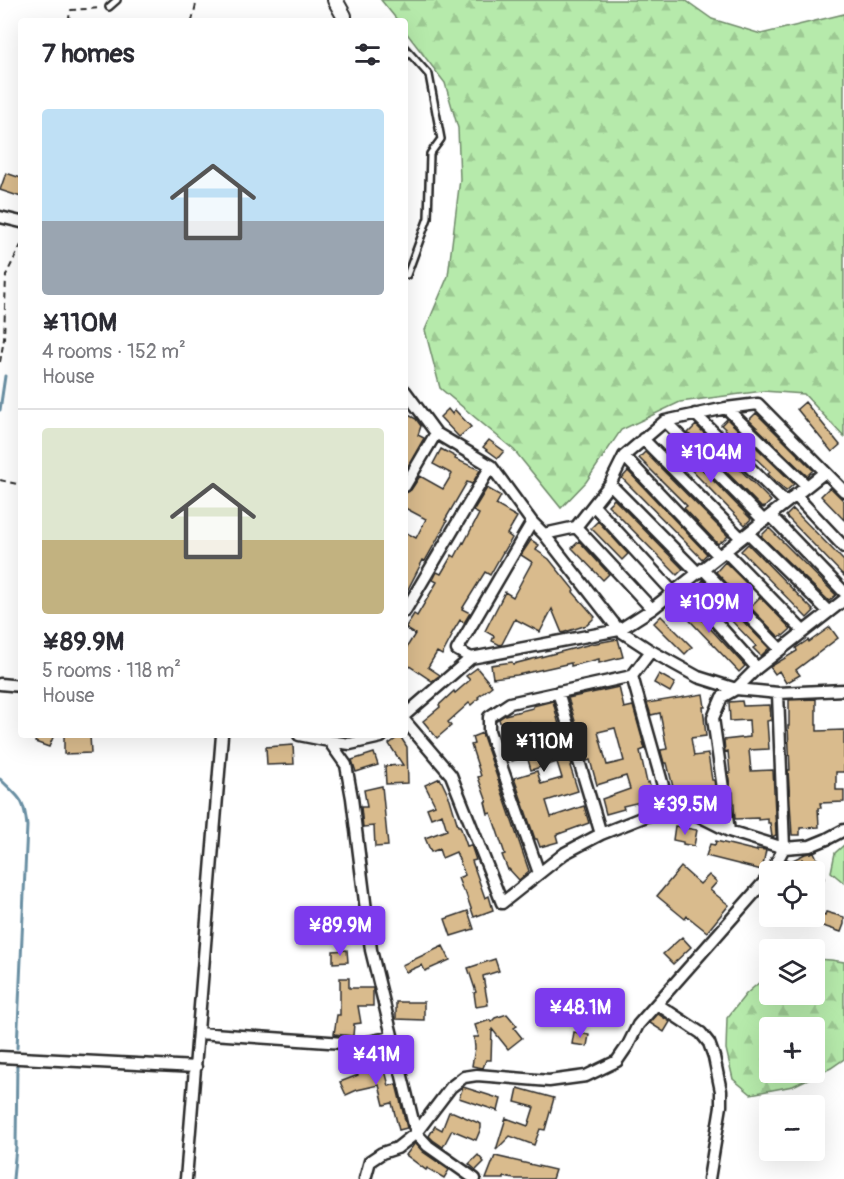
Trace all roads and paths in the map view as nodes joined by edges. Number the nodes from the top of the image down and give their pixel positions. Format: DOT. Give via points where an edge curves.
graph roads {
  1 [pos="117,0"];
  2 [pos="197,0"];
  3 [pos="335,0"];
  4 [pos="110,7"];
  5 [pos="69,18"];
  6 [pos="193,18"];
  7 [pos="347,18"];
  8 [pos="408,51"];
  9 [pos="0,217"];
  10 [pos="18,221"];
  11 [pos="18,250"];
  12 [pos="408,272"];
  13 [pos="0,362"];
  14 [pos="408,395"];
  15 [pos="726,408"];
  16 [pos="695,414"];
  17 [pos="665,421"];
  18 [pos="436,433"];
  19 [pos="644,440"];
  20 [pos="624,456"];
  21 [pos="491,466"];
  22 [pos="825,472"];
  23 [pos="0,480"];
  24 [pos="408,481"];
  25 [pos="18,484"];
  26 [pos="610,484"];
  27 [pos="807,486"];
  28 [pos="844,490"];
  29 [pos="795,495"];
  30 [pos="786,503"];
  31 [pos="594,506"];
  32 [pos="767,518"];
  33 [pos="532,522"];
  34 [pos="576,527"];
  35 [pos="544,534"];
  36 [pos="744,536"];
  37 [pos="844,547"];
  38 [pos="722,554"];
  39 [pos="700,571"];
  40 [pos="683,585"];
  41 [pos="673,592"];
  42 [pos="844,592"];
  43 [pos="844,600"];
  44 [pos="408,606"];
  45 [pos="652,609"];
  46 [pos="828,611"];
  47 [pos="619,630"];
  48 [pos="803,632"];
  49 [pos="780,649"];
  50 [pos="651,651"];
  51 [pos="471,658"];
  52 [pos="757,668"];
  53 [pos="632,676"];
  54 [pos="0,684"];
  55 [pos="18,686"];
  56 [pos="736,689"];
  57 [pos="844,690"];
  58 [pos="558,692"];
  59 [pos="778,693"];
  60 [pos="408,712"];
  61 [pos="408,725"];
  62 [pos="222,738"];
  63 [pos="314,738"];
  64 [pos="377,738"];
  65 [pos="329,741"];
  66 [pos="669,807"];
  67 [pos="844,830"];
  68 [pos="729,831"];
  69 [pos="601,834"];
  70 [pos="784,848"];
  71 [pos="777,861"];
  72 [pos="539,873"];
  73 [pos="759,888"];
  74 [pos="657,1004"];
  75 [pos="198,1033"];
  76 [pos="393,1037"];
  77 [pos="0,1057"];
  78 [pos="196,1067"];
  79 [pos="417,1133"];
  80 [pos="186,1179"];
  81 [pos="365,1179"];
  82 [pos="475,1179"];
  83 [pos="709,1179"];
  1 -- 4 [label="lane"];
  2 -- 6 [label="path"];
  3 -- 7 [label="street"];
  4 -- 5 [label="path" via="70,10"];
  8 -- 12 [label="lane" via="429,75 441,139 430,154 428,218"];
  9 -- 10 [label="street"];
  11 -- 13 [label="path" via="6,275"];
  14 -- 18 [label="street"];
  15 -- 16 [label="street"];
  15 -- 22 [label="street" via="758,404"];
  15 -- 27 [label="street"];
  16 -- 17 [label="street"];
  16 -- 30 [label="street"];
  17 -- 19 [label="street"];
  17 -- 32 [label="street"];
  18 -- 21 [label="street"];
  18 -- 24 [label="street"];
  19 -- 20 [label="street"];
  19 -- 36 [label="street"];
  20 -- 26 [label="street"];
  20 -- 38 [label="street"];
  21 -- 33 [label="street"];
  21 -- 44 [label="street"];
  22 -- 27 [label="street"];
  22 -- 28 [label="street"];
  23 -- 25 [label="path"];
  26 -- 31 [label="street"];
  26 -- 39 [label="street"];
  27 -- 29 [label="street"];
  29 -- 30 [label="street"];
  29 -- 37 [label="street"];
  30 -- 32 [label="street"];
  31 -- 34 [label="street"];
  31 -- 41 [label="street"];
  32 -- 36 [label="street"];
  32 -- 42 [label="street"];
  33 -- 35 [label="street"];
  33 -- 51 [label="street" via="457,650"];
  34 -- 35 [label="street"];
  34 -- 45 [label="street"];
  35 -- 47 [label="street"];
  36 -- 38 [label="street"];
  36 -- 46 [label="street"];
  38 -- 39 [label="street"];
  38 -- 48 [label="street"];
  39 -- 40 [label="street"];
  39 -- 49 [label="street"];
  40 -- 41 [label="street"];
  40 -- 52 [label="street"];
  41 -- 45 [label="street"];
  43 -- 46 [label="street"];
  45 -- 47 [label="street"];
  46 -- 48 [label="street"];
  47 -- 50 [label="street"];
  47 -- 51 [label="street"];
  48 -- 49 [label="street"];
  49 -- 52 [label="street"];
  50 -- 53 [label="street"];
  50 -- 56 [label="street" via="698,677"];
  51 -- 60 [label="street"];
  52 -- 56 [label="street"];
  53 -- 58 [label="street"];
  53 -- 66 [label="street"];
  54 -- 55 [label="street"];
  56 -- 59 [label="street"];
  56 -- 68 [label="street" via="722,697 713,718"];
  57 -- 59 [label="street"];
  58 -- 69 [label="street"];
  58 -- 72 [label="street" via="510,703 489,717 489,731"];
  59 -- 70 [label="street"];
  61 -- 72 [label="street" via="451,776 502,903"];
  62 -- 75 [label="street"];
  63 -- 65 [label="street"];
  64 -- 65 [label="street" via="350,744"];
  65 -- 76 [label="street" via="346,765 371,950"];
  66 -- 68 [label="street" via="691,812"];
  66 -- 69 [label="street"];
  67 -- 70 [label="street" via="810,846"];
  68 -- 70 [label="street"];
  69 -- 72 [label="street" via="564,853"];
  70 -- 71 [label="street"];
  73 -- 74 [label="street"];
  74 -- 79 [label="street" via="638,1025 617,1061 610,1065 586,1076 549,1081 464,1077 451,1087"];
  74 -- 83 [label="street" via="700,1033 714,1058 721,1099"];
  75 -- 76 [label="street" via="358,1044"];
  75 -- 78 [label="street"];
  76 -- 79 [label="street"];
  77 -- 78 [label="street"];
  78 -- 80 [label="street"];
  79 -- 81 [label="street" via="370,1161"];
  79 -- 82 [label="street" via="428,1146"];
}
